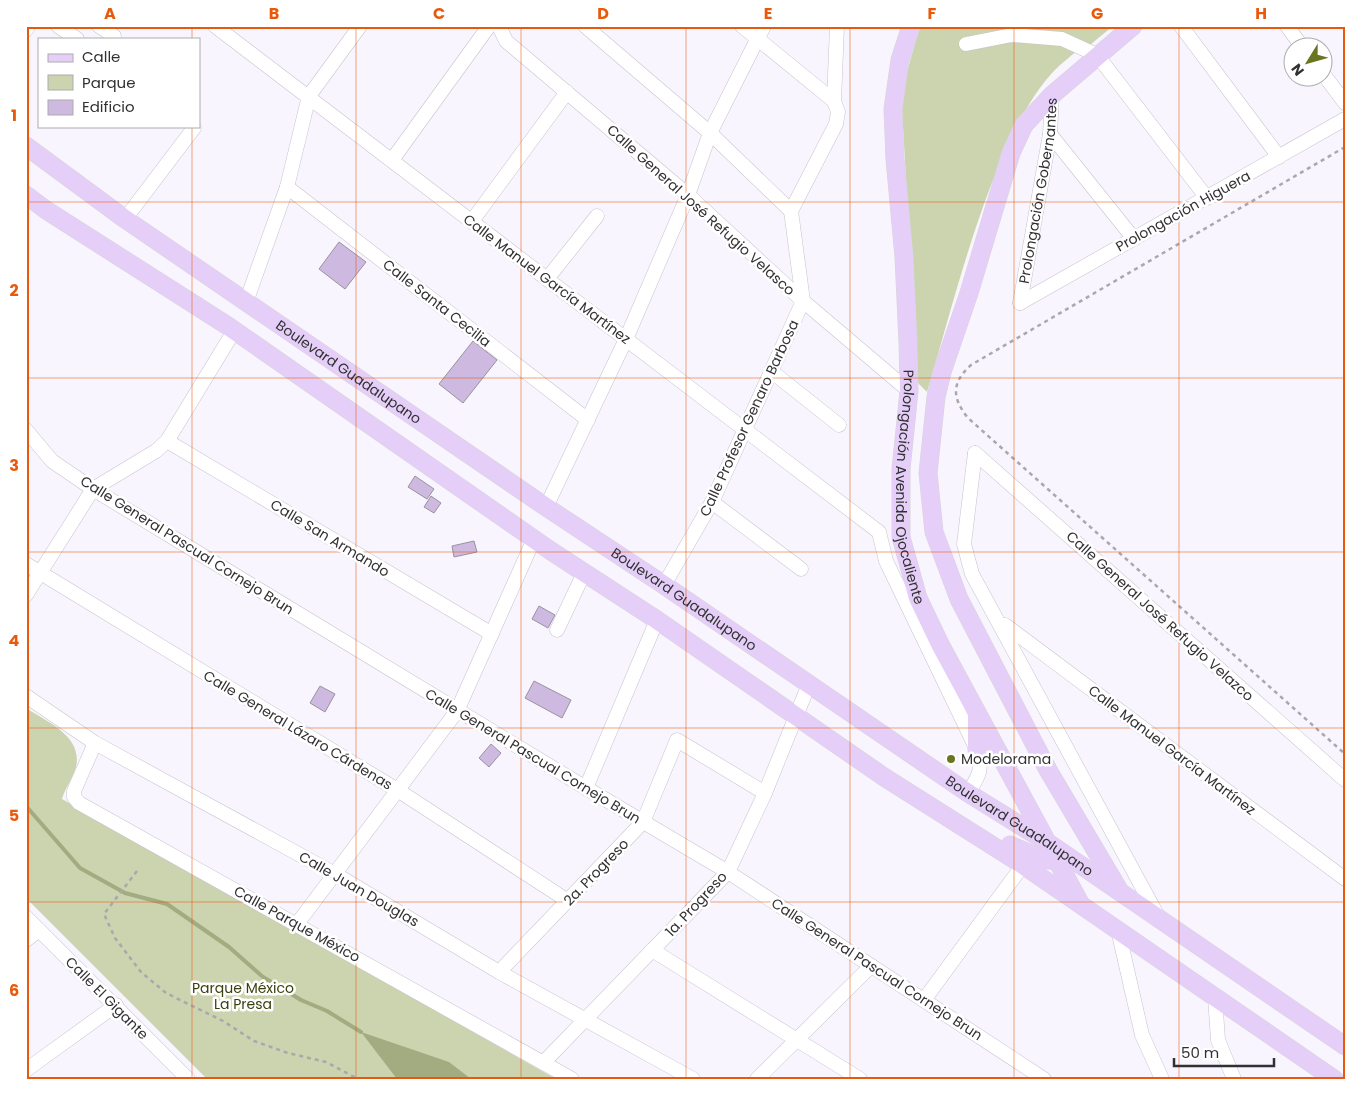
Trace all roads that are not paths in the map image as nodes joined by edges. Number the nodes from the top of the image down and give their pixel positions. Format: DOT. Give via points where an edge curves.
graph roads {
  1 [pos="28,26"];
  2 [pos="58,26"];
  3 [pos="99,26"];
  4 [pos="360,26"];
  5 [pos="489,26"];
  6 [pos="499,26"];
  7 [pos="585,26"];
  8 [pos="742,26"];
  9 [pos="764,26"];
  10 [pos="837,26"];
  11 [pos="910,26"];
  12 [pos="1133,26"];
  13 [pos="1181,26"];
  14 [pos="1287,26"];
  15 [pos="224,29"];
  16 [pos="26,30"];
  17 [pos="114,36"];
  18 [pos="76,38"];
  19 [pos="1296,38"];
  20 [pos="758,40"];
  21 [pos="966,44"];
  22 [pos="1097,55"];
  23 [pos="1334,88"];
  24 [pos="567,92"];
  25 [pos="1052,95"];
  26 [pos="309,96"];
  27 [pos="834,100"];
  28 [pos="1345,103"];
  29 [pos="1345,119"];
  30 [pos="194,128"];
  31 [pos="710,133"];
  32 [pos="1050,134"];
  33 [pos="26,146"];
  34 [pos="1279,158"];
  35 [pos="392,160"];
  36 [pos="287,187"];
  37 [pos="26,195"];
  38 [pos="688,195"];
  39 [pos="1207,198"];
  40 [pos="790,211"];
  41 [pos="597,216"];
  42 [pos="125,219"];
  43 [pos="472,221"];
  44 [pos="1134,239"];
  45 [pos="547,280"];
  46 [pos="803,301"];
  47 [pos="246,302"];
  48 [pos="1020,303"];
  49 [pos="234,331"];
  50 [pos="626,339"];
  51 [pos="772,371"];
  52 [pos="909,391"];
  53 [pos="588,420"];
  54 [pos="839,425"];
  55 [pos="26,430"];
  56 [pos="744,431"];
  57 [pos="167,441"];
  58 [pos="93,489"];
  59 [pos="712,502"];
  60 [pos="546,507"];
  61 [pos="534,539"];
  62 [pos="26,564"];
  63 [pos="801,569"];
  64 [pos="584,573"];
  65 [pos="39,574"];
  66 [pos="664,585"];
  67 [pos="981,591"];
  68 [pos="26,595"];
  69 [pos="959,600"];
  70 [pos="657,620"];
  71 [pos="1000,622"];
  72 [pos="557,630"];
  73 [pos="492,634"];
  74 [pos="809,684"];
  75 [pos="26,696"];
  76 [pos="457,711"];
  77 [pos="977,713"];
  78 [pos="797,716"];
  79 [pos="95,743"];
  80 [pos="977,750"];
  81 [pos="884,777"];
  82 [pos="1345,780"];
  83 [pos="586,788"];
  84 [pos="399,791"];
  85 [pos="765,793"];
  86 [pos="968,793"];
  87 [pos="643,822"];
  88 [pos="1048,842"];
  89 [pos="1093,843"];
  90 [pos="1056,862"];
  91 [pos="1076,862"];
  92 [pos="1023,865"];
  93 [pos="728,872"];
  94 [pos="335,874"];
  95 [pos="1345,879"];
  96 [pos="1120,893"];
  97 [pos="568,901"];
  98 [pos="1083,908"];
  99 [pos="26,917"];
  100 [pos="1160,920"];
  101 [pos="297,924"];
  102 [pos="39,930"];
  103 [pos="1118,930"];
  104 [pos="26,940"];
  105 [pos="652,950"];
  106 [pos="871,966"];
  107 [pos="499,972"];
  108 [pos="1214,997"];
  109 [pos="924,1000"];
  110 [pos="116,1005"];
  111 [pos="585,1019"];
  112 [pos="796,1040"];
  113 [pos="1345,1046"];
  114 [pos="543,1063"];
  115 [pos="26,1070"];
  116 [pos="1034,1076"];
  117 [pos="1330,1078"];
  118 [pos="188,1079"];
  119 [pos="572,1079"];
  120 [pos="693,1079"];
  121 [pos="757,1079"];
  122 [pos="860,1079"];
  123 [pos="1162,1079"];
  124 [pos="1234,1079"];
  1 -- 16 [label="street"];
  2 -- 18 [label="street"];
  3 -- 17 [label="street"];
  4 -- 26 [label="street"];
  5 -- 35 [label="street"];
  6 -- 24 [label="street, Calle General José Refugio Velasco" via="506,41"];
  7 -- 31 [label="street"];
  8 -- 20 [label="street"];
  9 -- 20 [label="street"];
  10 -- 27 [label="street"];
  11 -- 52 [label="main road, Prolongación Avenida Ojocaliente" via="900,60 893,109 894,159 904,257"];
  12 -- 22 [label="main road, Prolongación Gobernantes"];
  13 -- 34 [label="street"];
  14 -- 19 [label="street"];
  15 -- 26 [label="street, Calle Manuel García Martínez"];
  20 -- 27 [label="street"];
  20 -- 31 [label="street"];
  21 -- 22 [label="street" via="1012,35 1062,39"];
  22 -- 25 [label="main road, Prolongación Gobernantes"];
  22 -- 39 [label="street"];
  23 -- 28 [label="street"];
  24 -- 38 [label="street, Calle General José Refugio Velasco"];
  24 -- 43 [label="street"];
  25 -- 32 [label="street, Prolongación Gobernantes"];
  25 -- 69 [label="main road, Prolongación Avenida Ojocaliente" via="1024,124 1011,153 936,398 928,473 934,532"];
  26 -- 35 [label="street, Calle Manuel García Martínez"];
  26 -- 36 [label="street"];
  27 -- 40 [label="street" via="838,112 836,124"];
  29 -- 34 [label="street, Prolongación Higuera"];
  30 -- 42 [label="street"];
  31 -- 38 [label="street"];
  31 -- 40 [label="street"];
  32 -- 44 [label="street"];
  32 -- 48 [label="street, Prolongación Gobernantes"];
  33 -- 42 [label="main road, Boulevard Guadalupano"];
  34 -- 39 [label="street, Prolongación Higuera"];
  35 -- 43 [label="street, Calle Manuel García Martínez"];
  36 -- 47 [label="street"];
  36 -- 53 [label="street, Calle Santa Cecilia"];
  37 -- 49 [label="main road"];
  38 -- 46 [label="street, Calle General José Refugio Velasco"];
  38 -- 50 [label="street"];
  39 -- 44 [label="street, Prolongación Higuera"];
  40 -- 46 [label="street"];
  41 -- 45 [label="street"];
  42 -- 47 [label="main road, Boulevard Guadalupano"];
  43 -- 45 [label="street, Calle Manuel García Martínez"];
  44 -- 48 [label="street, Prolongación Higuera"];
  45 -- 50 [label="street, Calle Manuel García Martínez"];
  46 -- 51 [label="street, Calle Profesor Genaro Barbosa"];
  46 -- 52 [label="street, Calle General José Refugio Velasco"];
  47 -- 60 [label="main road, Boulevard Guadalupano"];
  49 -- 57 [label="street"];
  49 -- 61 [label="main road"];
  50 -- 53 [label="street"];
  50 -- 56 [label="street, Calle Manuel García Martínez"];
  51 -- 54 [label="street"];
  51 -- 56 [label="street, Calle Profesor Genaro Barbosa"];
  52 -- 77 [label="main road, Prolongación Avenida Ojocaliente" via="901,469 901,537 918,598"];
  53 -- 60 [label="street"];
  55 -- 58 [label="street, Calle General Pascual Cornejo Brun" via="52,461"];
  56 -- 59 [label="street, Calle Profesor Genaro Barbosa"];
  56 -- 80 [label="street, Calle Manuel García Martínez" via="879,532 886,561"];
  57 -- 58 [label="street"];
  57 -- 73 [label="street, Calle San Armando"];
  58 -- 65 [label="street"];
  58 -- 76 [label="street, Calle General Pascual Cornejo Brun"];
  59 -- 63 [label="street"];
  59 -- 66 [label="street, Calle Profesor Genaro Barbosa"];
  60 -- 66 [label="main road, Boulevard Guadalupano"];
  61 -- 64 [label="main road"];
  61 -- 73 [label="street"];
  62 -- 65 [label="street, Calle General Lázaro Cárdenas"];
  64 -- 70 [label="main road"];
  64 -- 72 [label="street"];
  65 -- 68 [label="street"];
  65 -- 84 [label="street, Calle General Lázaro Cárdenas"];
  66 -- 74 [label="main road, Boulevard Guadalupano"];
  67 -- 69 [label="street"];
  67 -- 71 [label="street"];
  67 -- 82 [label="street, Calle General José Refugio Velazco" via="972,574 964,544 975,452"];
  69 -- 89 [label="main road, Prolongación Avenida Ojocaliente" via="1048,770"];
  70 -- 78 [label="main road"];
  70 -- 83 [label="street"];
  71 -- 95 [label="street, Calle Manuel García Martínez"];
  71 -- 100 [label="street"];
  73 -- 76 [label="street"];
  74 -- 78 [label="street, 1a. Progreso"];
  74 -- 86 [label="main road, Boulevard Guadalupano"];
  75 -- 79 [label="street, Calle Juan Douglas"];
  76 -- 83 [label="street, Calle General Pascual Cornejo Brun"];
  76 -- 84 [label="street"];
  77 -- 80 [label="main road"];
  77 -- 88 [label="main road, Prolongación Avenida Ojocaliente"];
  78 -- 81 [label="main road"];
  78 -- 85 [label="street, 1a. Progreso"];
  79 -- 94 [label="street, Calle Juan Douglas"];
  79 -- 101 [label="street, Calle Parque México" via="74,791 79,803"];
  80 -- 86 [label="street" via="980,774"];
  81 -- 90 [label="main road" via="912,780 1008,844 1027,854"];
  81 -- 92 [label="main road"];
  83 -- 87 [label="street, Calle General Pascual Cornejo Brun"];
  84 -- 94 [label="street"];
  84 -- 97 [label="street, Calle General Lázaro Cárdenas"];
  85 -- 87 [label="street, 2a. Progreso" via="677,740"];
  85 -- 93 [label="street, 1a. Progreso"];
  86 -- 88 [label="main road, Boulevard Guadalupano"];
  87 -- 93 [label="street, Calle General Pascual Cornejo Brun"];
  87 -- 97 [label="street, 2a. Progreso"];
  88 -- 90 [label="main road, Prolongación Avenida Ojocaliente"];
  88 -- 91 [label="main road, Boulevard Guadalupano"];
  89 -- 91 [label="main road"];
  89 -- 96 [label="main road, Prolongación Avenida Ojocaliente"];
  90 -- 91 [label="main road"];
  90 -- 98 [label="main road, Prolongación Avenida Ojocaliente"];
  91 -- 96 [label="main road, Boulevard Guadalupano"];
  92 -- 98 [label="main road"];
  92 -- 109 [label="street"];
  93 -- 105 [label="street, 1a. Progreso"];
  93 -- 106 [label="street, Calle General Pascual Cornejo Brun"];
  94 -- 101 [label="street"];
  94 -- 107 [label="street, Calle Juan Douglas"];
  96 -- 100 [label="main road, Boulevard Guadalupano"];
  97 -- 107 [label="street, 2a. Progreso"];
  98 -- 103 [label="main road"];
  99 -- 102 [label="street, Calle El Gigante"];
  100 -- 113 [label="main road, Boulevard Guadalupano"];
  101 -- 114 [label="street, Calle Parque México"];
  102 -- 104 [label="street"];
  102 -- 110 [label="street, Calle El Gigante"];
  103 -- 108 [label="main road"];
  103 -- 123 [label="street" via="1142,1035"];
  105 -- 111 [label="street, 1a. Progreso"];
  105 -- 112 [label="street"];
  106 -- 109 [label="street, Calle General Pascual Cornejo Brun"];
  106 -- 112 [label="street"];
  107 -- 111 [label="street, Calle Juan Douglas"];
  108 -- 117 [label="main road"];
  108 -- 124 [label="street" via="1218,1040"];
  109 -- 116 [label="street, Calle General Pascual Cornejo Brun"];
  110 -- 115 [label="street"];
  110 -- 118 [label="street, Calle El Gigante"];
  111 -- 114 [label="street, 1a. Progreso"];
  111 -- 120 [label="street, Calle Juan Douglas"];
  112 -- 121 [label="street"];
  112 -- 122 [label="street"];
  114 -- 119 [label="street, Calle Parque México"];
}
